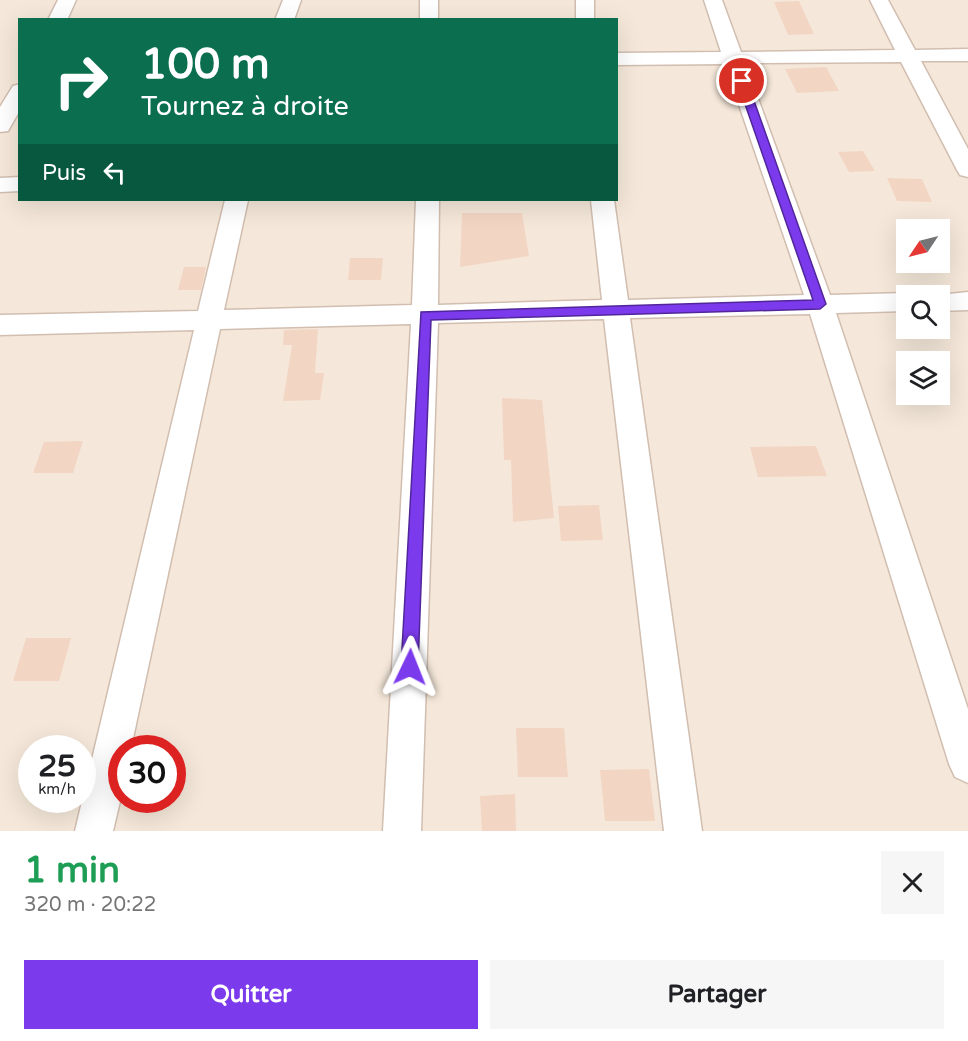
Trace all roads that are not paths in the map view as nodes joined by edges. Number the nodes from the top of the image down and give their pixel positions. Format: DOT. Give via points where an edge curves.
graph roads {
  1 [pos="67,0"];
  2 [pos="292,0"];
  3 [pos="429,0"];
  4 [pos="585,0"];
  5 [pos="713,0"];
  6 [pos="879,0"];
  7 [pos="58,18"];
  8 [pos="285,18"];
  9 [pos="429,18"];
  10 [pos="585,18"];
  11 [pos="909,56"];
  12 [pos="968,56"];
  13 [pos="618,59"];
  14 [pos="734,59"];
  15 [pos="18,94"];
  16 [pos="0,126"];
  17 [pos="968,170"];
  18 [pos="18,184"];
  19 [pos="0,185"];
  20 [pos="236,201"];
  21 [pos="427,201"];
  22 [pos="602,201"];
  23 [pos="968,301"];
  24 [pos="896,302"];
  25 [pos="950,302"];
  26 [pos="820,304"];
  27 [pos="616,308"];
  28 [pos="425,315"];
  29 [pos="209,319"];
  30 [pos="0,325"];
  31 [pos="968,764"];
  32 [pos="94,831"];
  33 [pos="402,831"];
  34 [pos="683,831"];
  1 -- 7 [label="street"];
  2 -- 8 [label="street"];
  3 -- 9 [label="street"];
  4 -- 10 [label="street"];
  5 -- 14 [label="street"];
  6 -- 11 [label="street"];
  11 -- 12 [label="street"];
  11 -- 14 [label="street"];
  11 -- 17 [label="street"];
  13 -- 14 [label="street"];
  14 -- 26 [label="street"];
  15 -- 16 [label="street"];
  18 -- 19 [label="street"];
  20 -- 29 [label="street"];
  21 -- 28 [label="street"];
  22 -- 27 [label="street"];
  23 -- 25 [label="street"];
  24 -- 26 [label="street"];
  26 -- 27 [label="street"];
  26 -- 31 [label="street"];
  27 -- 28 [label="street"];
  27 -- 34 [label="street"];
  28 -- 29 [label="street"];
  28 -- 33 [label="street"];
  29 -- 30 [label="street"];
  29 -- 32 [label="street"];
}
